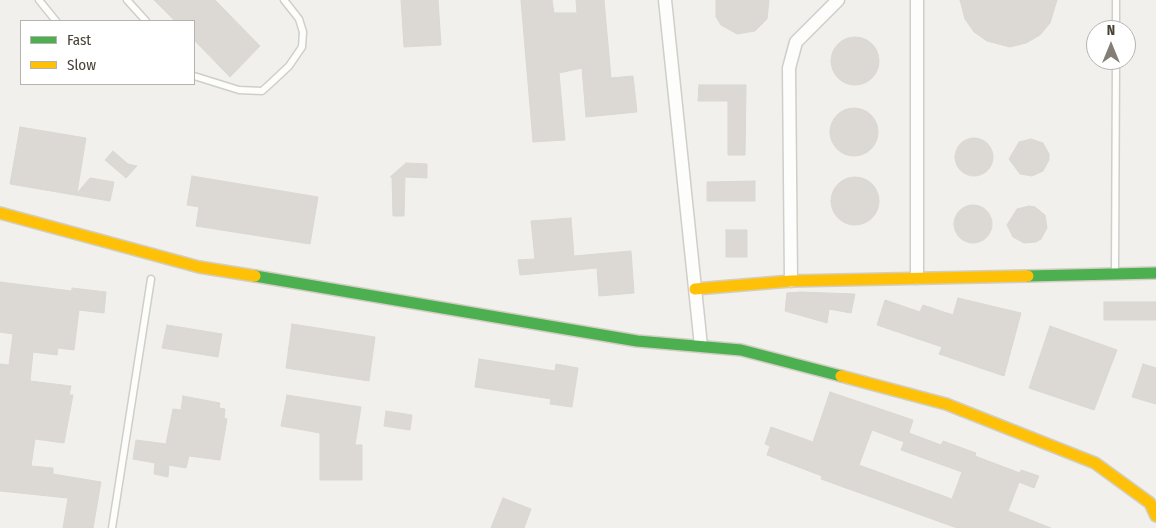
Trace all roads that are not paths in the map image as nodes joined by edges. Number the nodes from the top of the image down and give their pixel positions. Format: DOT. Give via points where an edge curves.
graph roads {
  1 [pos="39,0"];
  2 [pos="127,0"];
  3 [pos="284,0"];
  4 [pos="665,0"];
  5 [pos="838,0"];
  6 [pos="917,0"];
  7 [pos="1116,0"];
  8 [pos="55,20"];
  9 [pos="145,20"];
  10 [pos="1116,20"];
  11 [pos="1116,70"];
  12 [pos="195,76"];
  13 [pos="0,213"];
  14 [pos="1156,273"];
  15 [pos="1115,274"];
  16 [pos="917,278"];
  17 [pos="151,279"];
  18 [pos="791,281"];
  19 [pos="695,288"];
  20 [pos="701,346"];
  21 [pos="1156,516"];
  22 [pos="112,528"];
  1 -- 8 [label="lane"];
  2 -- 9 [label="lane"];
  3 -- 12 [label="lane" via="299,19 303,32 302,47 262,91 239,90"];
  4 -- 19 [label="street"];
  5 -- 18 [label="street" via="796,42 789,68"];
  6 -- 16 [label="street"];
  7 -- 10 [label="lane"];
  11 -- 15 [label="lane"];
  13 -- 20 [label="street" via="200,267 637,340"];
  14 -- 15 [label="street"];
  15 -- 16 [label="street"];
  16 -- 18 [label="street"];
  17 -- 22 [label="lane"];
  18 -- 19 [label="street"];
  19 -- 20 [label="street"];
  20 -- 21 [label="street" via="741,350 946,404 1095,462 1150,503"];
}
